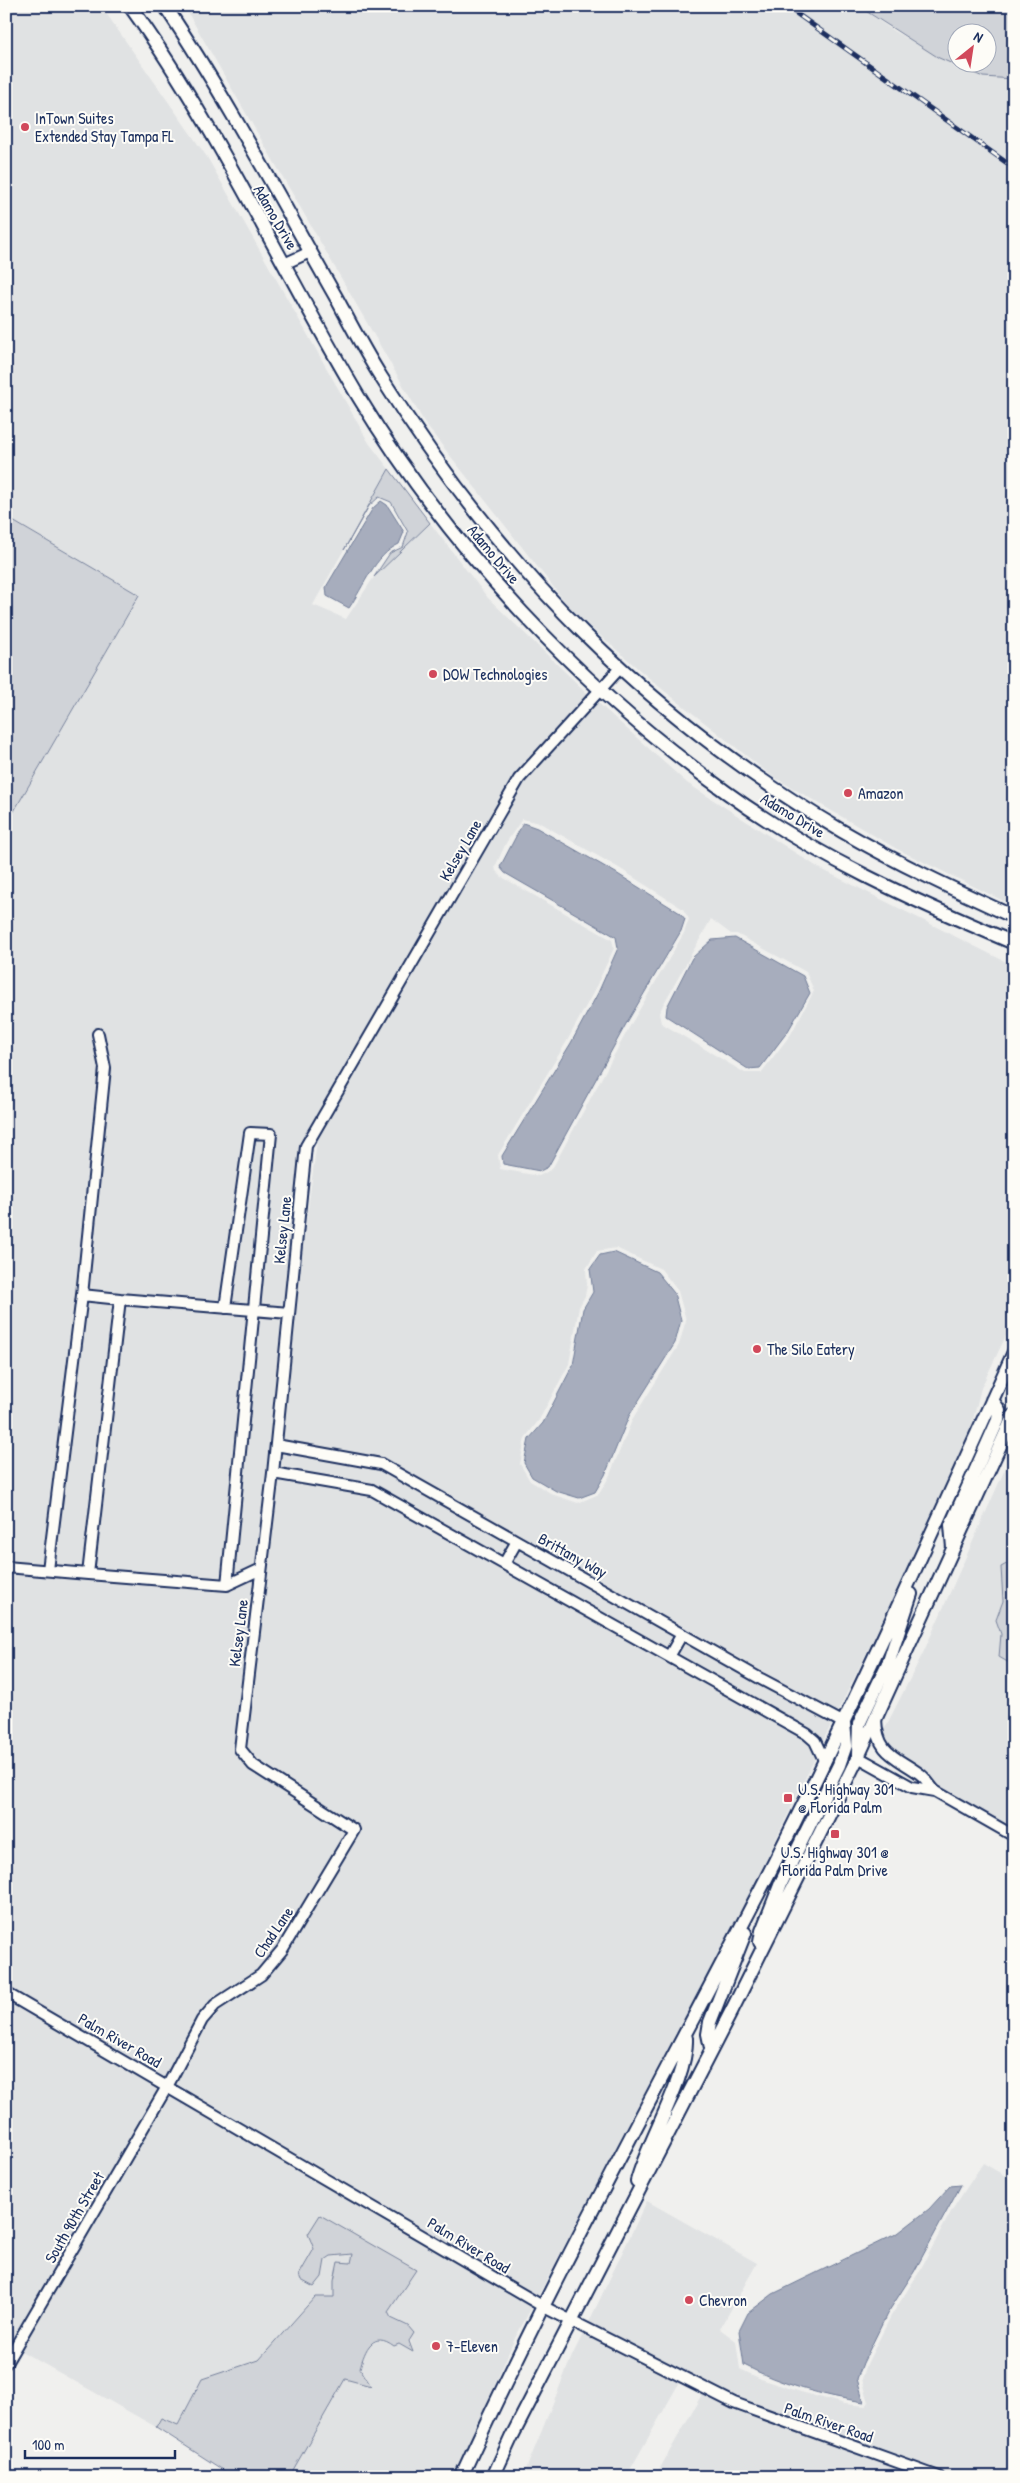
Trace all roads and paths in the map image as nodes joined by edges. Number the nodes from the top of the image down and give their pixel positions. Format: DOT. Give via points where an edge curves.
graph roads {
  1 [pos="130,6"];
  2 [pos="164,6"];
  3 [pos="310,252"];
  4 [pos="284,264"];
  5 [pos="620,668"];
  6 [pos="600,688"];
  7 [pos="1014,916"];
  8 [pos="1014,942"];
  9 [pos="98,1034"];
  10 [pos="82,1295"];
  11 [pos="120,1299"];
  12 [pos="225,1308"];
  13 [pos="254,1310"];
  14 [pos="289,1313"];
  15 [pos="1014,1352"];
  16 [pos="992,1400"];
  17 [pos="1014,1414"];
  18 [pos="276,1445"];
  19 [pos="273,1474"];
  20 [pos="517,1541"];
  21 [pos="953,1548"];
  22 [pos="504,1564"];
  23 [pos="6,1567"];
  24 [pos="261,1569"];
  25 [pos="48,1570"];
  26 [pos="915,1572"];
  27 [pos="88,1574"];
  28 [pos="227,1586"];
  29 [pos="682,1634"];
  30 [pos="670,1655"];
  31 [pos="876,1719"];
  32 [pos="844,1723"];
  33 [pos="858,1757"];
  34 [pos="825,1762"];
  35 [pos="935,1791"];
  36 [pos="354,1830"];
  37 [pos="1014,1836"];
  38 [pos="770,1870"];
  39 [pos="757,1960"];
  40 [pos="6,1993"];
  41 [pos="686,2033"];
  42 [pos="712,2048"];
  43 [pos="168,2085"];
  44 [pos="631,2205"];
  45 [pos="544,2307"];
  46 [pos="570,2321"];
  47 [pos="6,2363"];
  48 [pos="461,2477"];
  49 [pos="493,2477"];
  50 [pos="939,2477"];
  1 -- 4 [label="main road, Adamo Drive" via="192,102"];
  2 -- 3 [label="main road, Adamo Drive" via="219,92"];
  3 -- 4 [label="street"];
  3 -- 5 [label="main road, Adamo Drive" via="378,372 460,494 527,575"];
  4 -- 6 [label="main road, Adamo Drive" via="358,396 467,550 513,602"];
  5 -- 6 [label="street, Kelsey Lane"];
  5 -- 7 [label="main road, Adamo Drive" via="706,739 795,802 891,858"];
  6 -- 8 [label="main road, Adamo Drive" via="727,793 763,816 885,885"];
  6 -- 14 [label="street, Kelsey Lane" via="519,779 306,1146"];
  9 -- 10 [label="street" via="105,1068"];
  10 -- 11 [label="street"];
  10 -- 25 [label="street"];
  11 -- 12 [label="street"];
  11 -- 27 [label="street"];
  12 -- 13 [label="street"];
  12 -- 13 [label="street" via="250,1133 271,1134"];
  13 -- 14 [label="street"];
  13 -- 28 [label="street"];
  14 -- 18 [label="street, Kelsey Lane"];
  15 -- 16 [label="main road"];
  16 -- 21 [label="main road" via="999,1410 998,1420 951,1525"];
  16 -- 26 [label="main road"];
  17 -- 21 [label="main road"];
  18 -- 19 [label="street, Kelsey Lane"];
  18 -- 20 [label="street, Brittany Way" via="381,1464"];
  19 -- 22 [label="street" via="372,1490"];
  19 -- 24 [label="street, Kelsey Lane"];
  20 -- 22 [label="street"];
  20 -- 29 [label="street, Brittany Way"];
  21 -- 31 [label="main road"];
  22 -- 30 [label="street"];
  23 -- 25 [label="street"];
  24 -- 28 [label="street"];
  24 -- 36 [label="street, Kelsey Lane" via="240,1749 253,1765"];
  25 -- 27 [label="street"];
  26 -- 32 [label="main road"];
  26 -- 33 [label="main road" via="909,1604 889,1661 859,1724"];
  27 -- 28 [label="street"];
  29 -- 30 [label="street"];
  29 -- 32 [label="street, Brittany Way"];
  30 -- 34 [label="street" via="807,1734 815,1741"];
  31 -- 33 [label="main road"];
  31 -- 35 [label="street" via="876,1733 882,1746 891,1756 921,1775"];
  32 -- 34 [label="main road"];
  32 -- 39 [label="main road" via="846,1745 781,1882 762,1931"];
  33 -- 35 [label="street" via="912,1787"];
  33 -- 39 [label="main road"];
  34 -- 38 [label="main road"];
  35 -- 37 [label="street"];
  36 -- 43 [label="street, Chad Lane" via="282,1950 261,1975 216,2005 202,2020"];
  38 -- 41 [label="main road"];
  38 -- 42 [label="main road" via="710,2022 708,2041"];
  39 -- 42 [label="main road"];
  40 -- 43 [label="street, Palm River Road"];
  41 -- 44 [label="main road" via="685,2055 678,2077 643,2161"];
  41 -- 45 [label="main road"];
  42 -- 44 [label="main road"];
  43 -- 45 [label="street, Palm River Road"];
  43 -- 47 [label="street, South 90th Street"];
  44 -- 46 [label="main road"];
  45 -- 46 [label="street, Palm River Road"];
  45 -- 48 [label="main road"];
  46 -- 49 [label="main road"];
  46 -- 50 [label="street, Palm River Road" via="734,2403"];
}
